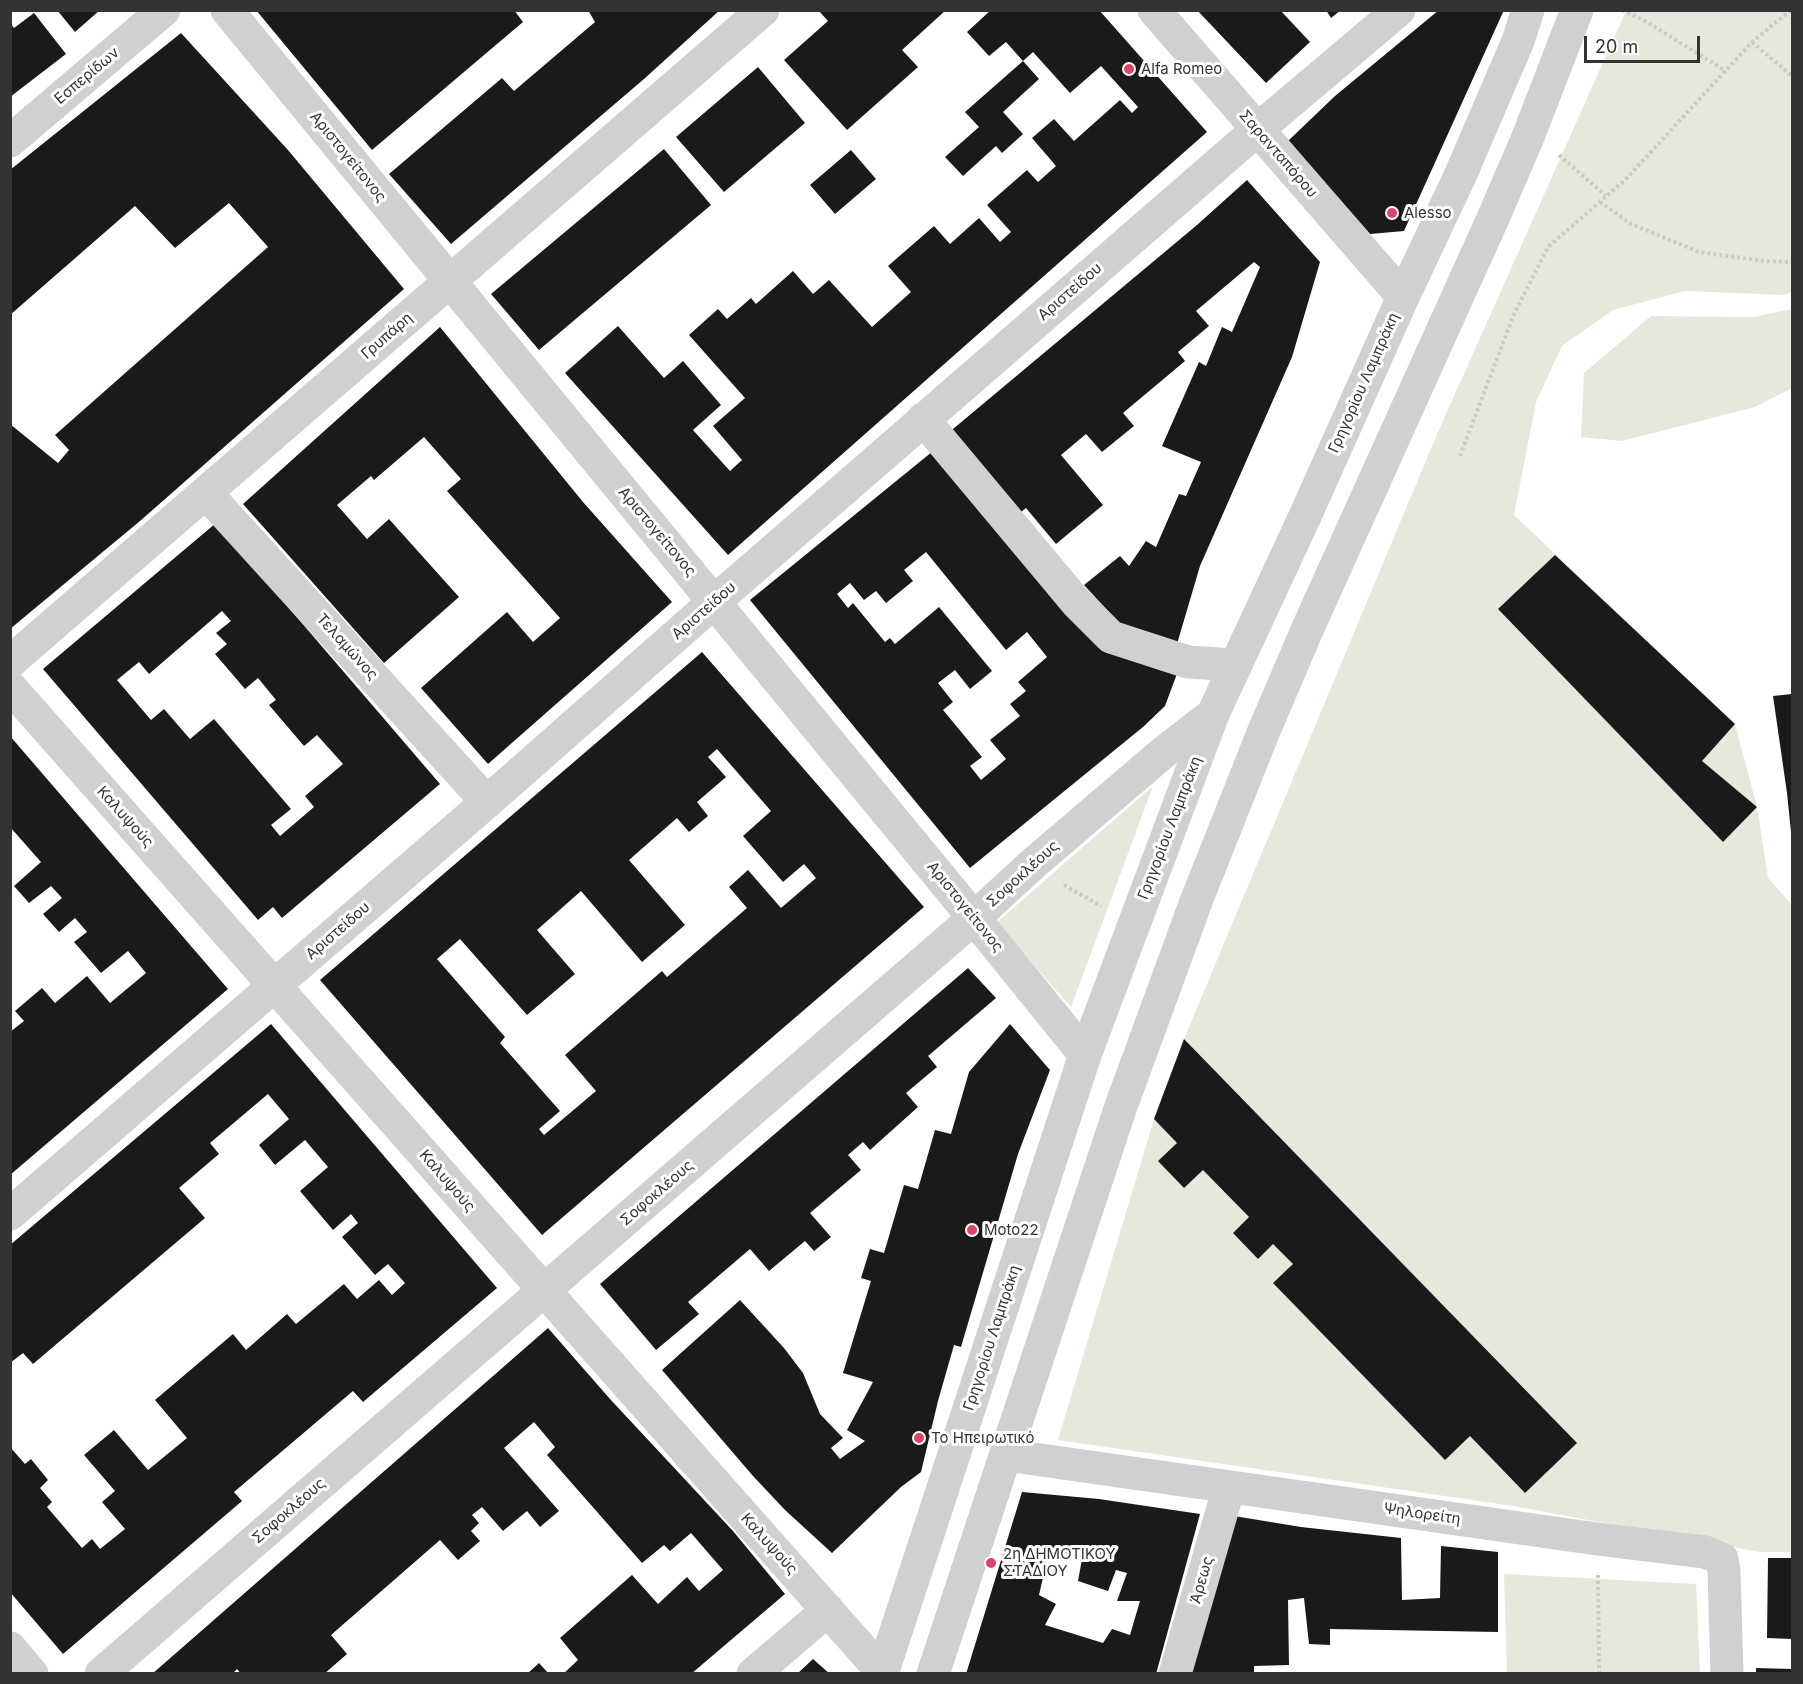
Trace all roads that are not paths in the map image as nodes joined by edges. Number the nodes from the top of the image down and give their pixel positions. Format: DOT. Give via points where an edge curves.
graph roads {
  1 [pos="164,10"];
  2 [pos="227,10"];
  3 [pos="763,10"];
  4 [pos="1154,10"];
  5 [pos="1399,10"];
  6 [pos="1528,10"];
  7 [pos="1577,10"];
  8 [pos="1257,130"];
  9 [pos="32,133"];
  10 [pos="450,282"];
  11 [pos="1403,297"];
  12 [pos="924,419"];
  13 [pos="206,492"];
  14 [pos="714,602"];
  15 [pos="10,662"];
  16 [pos="1236,665"];
  17 [pos="10,687"];
  18 [pos="1213,714"];
  19 [pos="488,802"];
  20 [pos="974,918"];
  21 [pos="275,986"];
  22 [pos="1085,1055"];
  23 [pos="10,1214"];
  24 [pos="544,1291"];
  25 [pos="1006,1455"];
  26 [pos="1229,1487"];
  27 [pos="828,1610"];
  28 [pos="10,1648"];
  29 [pos="883,1673"];
  30 [pos="32,1674"];
  31 [pos="101,1674"];
  32 [pos="753,1674"];
  33 [pos="933,1674"];
  34 [pos="1174,1674"];
  35 [pos="1727,1674"];
  1 -- 9 [label="street, Εσπερίδων"];
  2 -- 10 [label="street, Αριστογείτονος"];
  3 -- 10 [label="street, Γρυπάρη"];
  4 -- 8 [label="street, Σαρανταπόρου"];
  5 -- 8 [label="street, Αριστείδου"];
  6 -- 11 [label="street, Γρηγορίου Λαμπράκη" via="1460,176"];
  7 -- 25 [label="street" via="1494,216 1307,630 1230,812 1120,1109"];
  8 -- 11 [label="street, Σαρανταπόρου"];
  8 -- 12 [label="street, Αριστείδου"];
  10 -- 13 [label="street, Γρυπάρη"];
  10 -- 14 [label="street, Αριστογείτονος"];
  11 -- 16 [label="street, Γρηγορίου Λαμπράκη"];
  12 -- 14 [label="street, Αριστείδου"];
  12 -- 16 [label="street" via="1076,602 1111,637 1188,662"];
  13 -- 15 [label="street, Γρυπάρη"];
  13 -- 19 [label="street, Τελαμώνος"];
  14 -- 19 [label="street, Αριστείδου"];
  14 -- 20 [label="street, Αριστογείτονος"];
  16 -- 18 [label="street, Γρηγορίου Λαμπράκη"];
  17 -- 21 [label="street, Καλυψούς"];
  18 -- 20 [label="street, Σοφοκλέους"];
  18 -- 22 [label="street, Γρηγορίου Λαμπράκη"];
  19 -- 21 [label="street, Αριστείδου"];
  20 -- 22 [label="street, Αριστογείτονος"];
  20 -- 24 [label="street, Σοφοκλέους"];
  21 -- 23 [label="street, Αριστείδου"];
  21 -- 24 [label="street, Καλυψούς"];
  22 -- 29 [label="street, Γρηγορίου Λαμπράκη"];
  24 -- 27 [label="street, Καλυψούς"];
  24 -- 31 [label="street, Σοφοκλέους"];
  25 -- 26 [label="street, Ψηλορείτη"];
  25 -- 33 [label="street"];
  26 -- 34 [label="street, Άρεως"];
  26 -- 35 [label="street, Ψηλορείτη" via="1705,1552 1722,1559 1725,1571"];
  27 -- 29 [label="street, Καλυψούς"];
  27 -- 32 [label="street"];
  28 -- 30 [label="street"];
}
